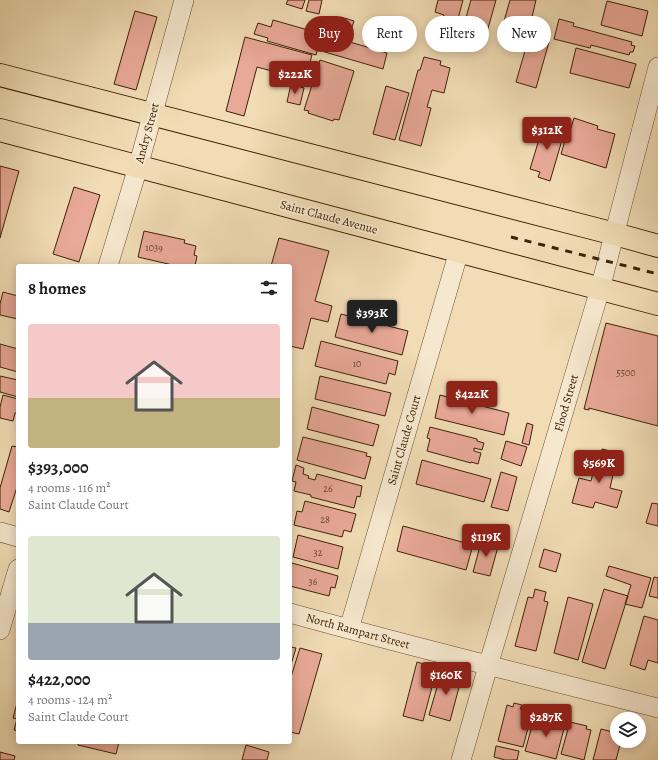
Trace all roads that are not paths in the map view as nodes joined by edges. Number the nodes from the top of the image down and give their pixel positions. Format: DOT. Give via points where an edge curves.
graph roads {
  1 [pos="184,0"];
  2 [pos="658,67"];
  3 [pos="0,76"];
  4 [pos="652,112"];
  5 [pos="152,114"];
  6 [pos="0,130"];
  7 [pos="138,167"];
  8 [pos="614,234"];
  9 [pos="658,246"];
  10 [pos="459,251"];
  11 [pos="109,264"];
  12 [pos="600,289"];
  13 [pos="658,304"];
  14 [pos="0,532"];
  15 [pos="16,536"];
  16 [pos="16,576"];
  17 [pos="292,614"];
  18 [pos="349,629"];
  19 [pos="0,630"];
  20 [pos="488,666"];
  21 [pos="658,708"];
  22 [pos="461,760"];
  1 -- 5 [label="street, Andry Street"];
  2 -- 4 [label="street, Flood Street"];
  3 -- 5 [label="main road"];
  4 -- 8 [label="street, Flood Street"];
  5 -- 7 [label="street, Andry Street"];
  5 -- 8 [label="main road"];
  6 -- 7 [label="main road, Saint Claude Avenue"];
  7 -- 10 [label="main road, Saint Claude Avenue"];
  7 -- 11 [label="street, Andry Street"];
  8 -- 9 [label="main road"];
  8 -- 12 [label="street, Flood Street"];
  10 -- 12 [label="main road, Saint Claude Avenue"];
  10 -- 18 [label="street, Saint Claude Court"];
  12 -- 13 [label="main road, Saint Claude Avenue"];
  12 -- 20 [label="street, Flood Street"];
  14 -- 15 [label="street"];
  16 -- 19 [label="street"];
  17 -- 18 [label="street, North Rampart Street"];
  18 -- 20 [label="street, North Rampart Street"];
  20 -- 21 [label="street, North Rampart Street"];
  20 -- 22 [label="street, Flood Street"];
}
